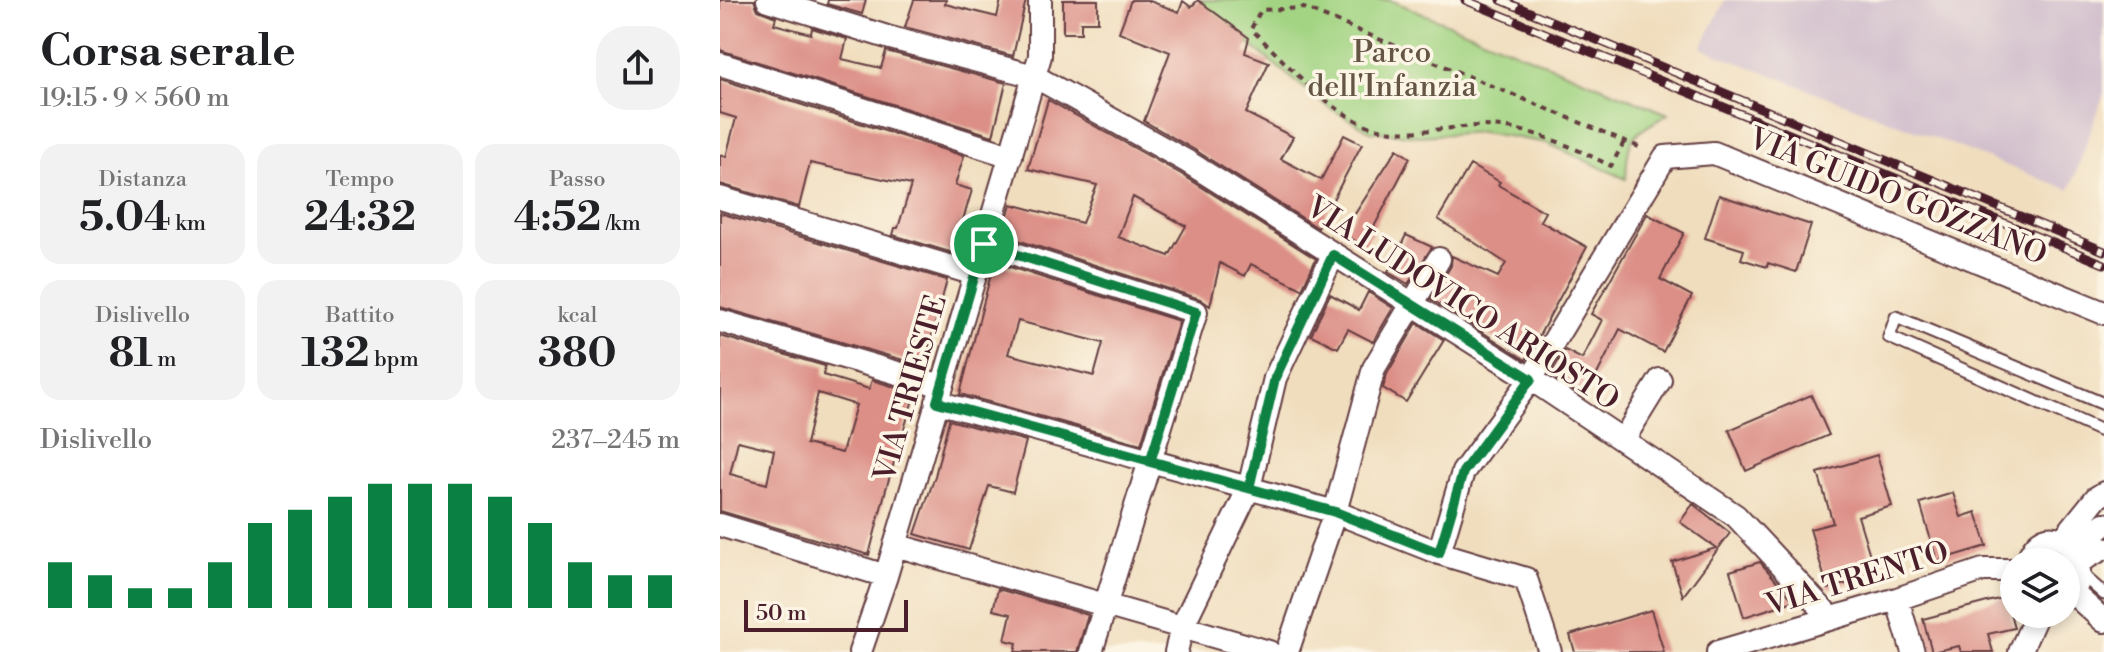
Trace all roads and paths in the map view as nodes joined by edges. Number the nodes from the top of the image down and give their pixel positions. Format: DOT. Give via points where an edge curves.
graph roads {
  1 [pos="768,0"];
  2 [pos="1040,0"];
  3 [pos="720,64"];
  4 [pos="1034,76"];
  5 [pos="1624,142"];
  6 [pos="1011,156"];
  7 [pos="1665,157"];
  8 [pos="720,198"];
  9 [pos="984,244"];
  10 [pos="1333,255"];
  11 [pos="1439,259"];
  12 [pos="975,274"];
  13 [pos="1413,306"];
  14 [pos="2104,313"];
  15 [pos="720,321"];
  16 [pos="1531,379"];
  17 [pos="1660,380"];
  18 [pos="940,394"];
  19 [pos="2104,404"];
  20 [pos="2104,432"];
  21 [pos="1623,440"];
  22 [pos="1150,462"];
  23 [pos="1249,488"];
  24 [pos="2104,493"];
  25 [pos="1335,512"];
  26 [pos="2104,524"];
  27 [pos="720,525"];
  28 [pos="895,545"];
  29 [pos="2036,548"];
  30 [pos="2064,548"];
  31 [pos="1439,553"];
  32 [pos="2080,565"];
  33 [pos="2000,570"];
  34 [pos="886,576"];
  35 [pos="2104,594"];
  36 [pos="1897,599"];
  37 [pos="1104,606"];
  38 [pos="1831,618"];
  39 [pos="2104,621"];
  40 [pos="1182,627"];
  41 [pos="2031,628"];
  42 [pos="860,652"];
  43 [pos="1091,652"];
  44 [pos="1176,652"];
  45 [pos="1269,652"];
  46 [pos="1287,652"];
  47 [pos="1550,652"];
  48 [pos="1718,652"];
  49 [pos="1913,652"];
  50 [pos="2020,652"];
  1 -- 4 [label="street, VIA LUDOVICO ARIOSTO"];
  2 -- 4 [label="street, VIA TRIESTE" via="1040,56"];
  3 -- 6 [label="street"];
  4 -- 6 [label="street, VIA TRIESTE"];
  4 -- 10 [label="street, VIA LUDOVICO ARIOSTO" via="1188,162"];
  5 -- 5 [label="path" via="1304,8 1261,10 1251,29 1327,101 1365,125 1414,132 1508,127 1562,141 1611,166"];
  5 -- 7 [label="path"];
  6 -- 9 [label="street, VIA TRIESTE"];
  7 -- 14 [label="street, VIA GUIDO GOZZANO" via="1714,153"];
  7 -- 16 [label="street"];
  8 -- 12 [label="street"];
  9 -- 12 [label="street, VIA TRIESTE"];
  9 -- 22 [label="street" via="1196,312"];
  10 -- 13 [label="street, VIA LUDOVICO ARIOSTO"];
  10 -- 23 [label="street" via="1275,378"];
  11 -- 13 [label="street"];
  12 -- 18 [label="street, VIA TRIESTE"];
  13 -- 16 [label="street, VIA LUDOVICO ARIOSTO"];
  13 -- 25 [label="street" via="1374,368"];
  15 -- 18 [label="street"];
  16 -- 21 [label="street, VIA LUDOVICO ARIOSTO"];
  16 -- 31 [label="street" via="1463,472"];
  17 -- 21 [label="street"];
  18 -- 22 [label="street"];
  18 -- 28 [label="street, VIA TRIESTE"];
  19 -- 20 [label="lane" via="1896,317 1889,337"];
  21 -- 38 [label="street, VIA LUDOVICO ARIOSTO" via="1736,516"];
  22 -- 23 [label="street"];
  22 -- 37 [label="street"];
  23 -- 25 [label="street"];
  23 -- 40 [label="street"];
  24 -- 32 [label="street" via="2096,498"];
  25 -- 31 [label="street"];
  25 -- 46 [label="street"];
  26 -- 32 [label="street"];
  27 -- 34 [label="street"];
  28 -- 34 [label="street, VIA TRIESTE"];
  28 -- 37 [label="street"];
  29 -- 30 [label="street" via="2055,538"];
  31 -- 47 [label="street" via="1526,579"];
  32 -- 35 [label="lane"];
  32 -- 39 [label="street"];
  33 -- 36 [label="street, VIA TRENTO" via="1983,570"];
  34 -- 42 [label="street, VIA TRIESTE"];
  36 -- 38 [label="street, VIA TRENTO"];
  36 -- 49 [label="street"];
  37 -- 40 [label="street"];
  37 -- 43 [label="street"];
  38 -- 48 [label="street, VIA TRENTO"];
  40 -- 44 [label="street"];
  40 -- 45 [label="street"];
  41 -- 50 [label="street"];
}
